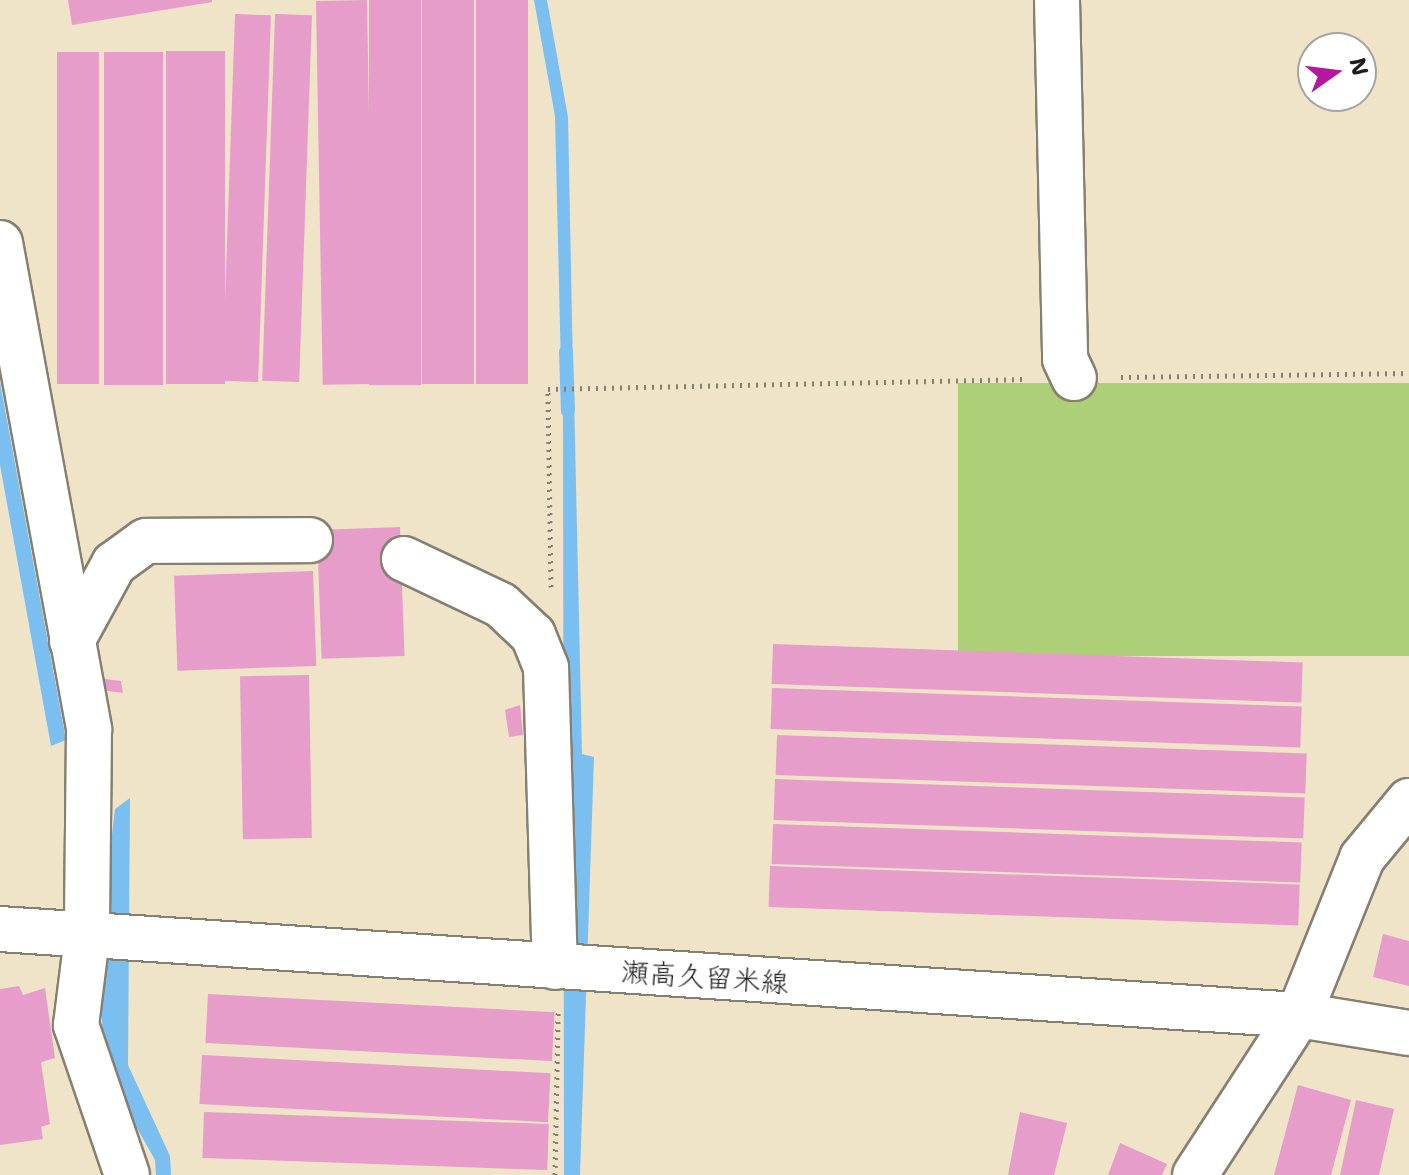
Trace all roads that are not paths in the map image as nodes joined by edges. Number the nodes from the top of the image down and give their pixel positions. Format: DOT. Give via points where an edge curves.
graph roads {
  1 [pos="1057,0"];
  2 [pos="0,243"];
  3 [pos="1074,378"];
  4 [pos="310,540"];
  5 [pos="404,559"];
  6 [pos="72,641"];
  7 [pos="1399,822"];
  8 [pos="0,929"];
  9 [pos="87,937"];
  10 [pos="555,967"];
  11 [pos="1299,1015"];
  12 [pos="1409,1033"];
  13 [pos="127,1175"];
  14 [pos="1195,1175"];
  1 -- 3 [label="street" via="1065,359"];
  2 -- 6 [label="street"];
  4 -- 6 [label="street" via="146,541 114,564"];
  5 -- 10 [label="street" via="501,605 533,635 546,668"];
  6 -- 9 [label="street" via="89,730"];
  7 -- 11 [label="street"];
  8 -- 9 [label="street, 瀬高久留米線"];
  9 -- 10 [label="street, 瀬高久留米線"];
  9 -- 13 [label="street" via="76,1025"];
  10 -- 11 [label="street, 瀬高久留米線"];
  11 -- 12 [label="street, 瀬高久留米線"];
  11 -- 14 [label="street"];
}
